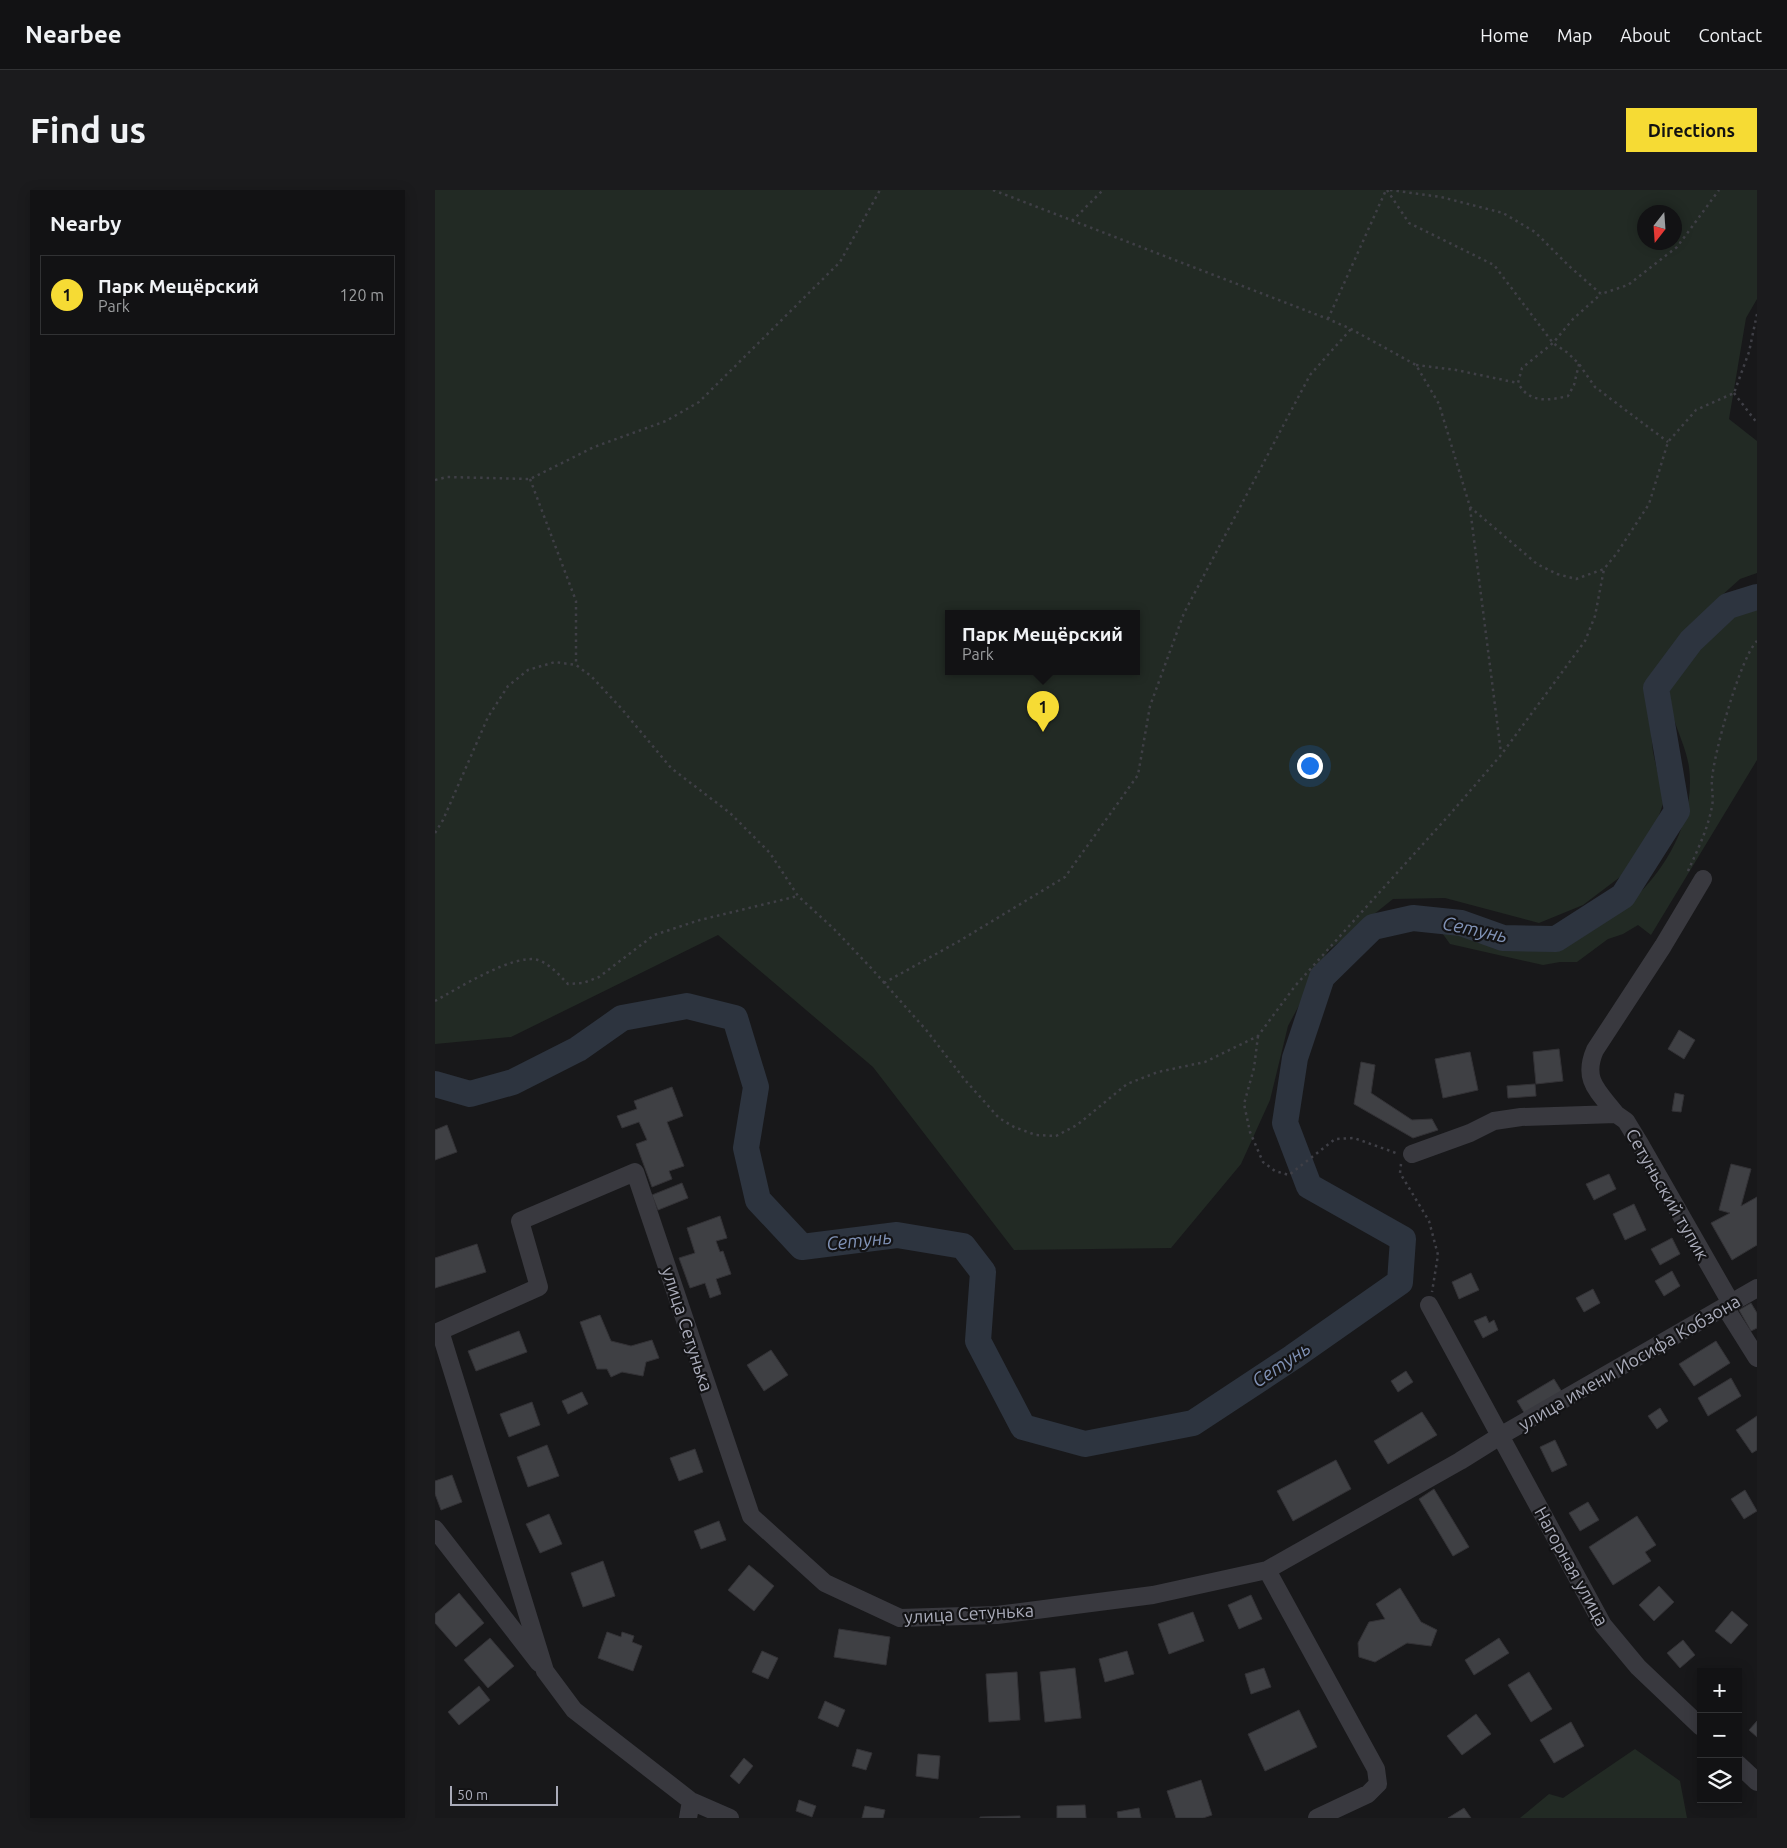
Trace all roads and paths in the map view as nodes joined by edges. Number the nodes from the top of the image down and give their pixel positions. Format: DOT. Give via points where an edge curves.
graph roads {
  1 [pos="880,190"];
  2 [pos="993,190"];
  3 [pos="1103,190"];
  4 [pos="1388,190"];
  5 [pos="1719,190"];
  6 [pos="1072,221"];
  7 [pos="1601,294"];
  8 [pos="1757,314"];
  9 [pos="1328,319"];
  10 [pos="1351,330"];
  11 [pos="1553,343"];
  12 [pos="1579,364"];
  13 [pos="1416,365"];
  14 [pos="1518,383"];
  15 [pos="1734,393"];
  16 [pos="1757,423"];
  17 [pos="1668,442"];
  18 [pos="530,479"];
  19 [pos="435,480"];
  20 [pos="1470,507"];
  21 [pos="1603,569"];
  22 [pos="1757,640"];
  23 [pos="576,665"];
  24 [pos="1501,754"];
  25 [pos="435,833"];
  26 [pos="1695,877"];
  27 [pos="798,896"];
  28 [pos="884,983"];
  29 [pos="435,1001"];
  30 [pos="1258,1036"];
  31 [pos="1616,1114"];
  32 [pos="1412,1154"];
  33 [pos="1757,1288"];
  34 [pos="1429,1305"];
  35 [pos="1728,1305"];
  36 [pos="1757,1358"];
  37 [pos="1501,1436"];
  38 [pos="435,1529"];
  39 [pos="1267,1570"];
  40 [pos="545,1671"];
  41 [pos="1697,1724"];
  42 [pos="1742,1768"];
  43 [pos="1757,1782"];
  44 [pos="689,1810"];
  45 [pos="730,1818"];
  46 [pos="1317,1818"];
  1 -- 18 [label="path" via="840,262 699,402 666,421 594,446"];
  2 -- 6 [label="path"];
  3 -- 6 [label="path"];
  4 -- 7 [label="path" via="1441,197 1503,213 1535,232"];
  4 -- 9 [label="path"];
  4 -- 11 [label="path" via="1409,223 1493,266"];
  5 -- 7 [label="path" via="1677,247 1628,285"];
  6 -- 9 [label="path"];
  7 -- 11 [label="path" via="1573,319"];
  8 -- 15 [label="path" via="1749,352"];
  9 -- 10 [label="path"];
  10 -- 13 [label="path"];
  10 -- 28 [label="path" via="1311,375 1184,612 1150,706 1138,775 1065,877"];
  11 -- 12 [label="path"];
  11 -- 14 [label="path" via="1522,368"];
  12 -- 14 [label="path" via="1568,396 1553,400 1537,399 1523,392"];
  12 -- 17 [label="path" via="1595,387"];
  13 -- 14 [label="path"];
  13 -- 20 [label="path" via="1439,404"];
  15 -- 16 [label="path"];
  15 -- 17 [label="path" via="1695,410"];
  17 -- 21 [label="path" via="1649,504 1617,554"];
  18 -- 19 [label="path" via="447,477"];
  18 -- 23 [label="path" via="576,600"];
  20 -- 21 [label="path" via="1537,564 1557,574 1576,579"];
  20 -- 24 [label="path"];
  21 -- 24 [label="path" via="1595,616 1585,641"];
  22 -- 26 [label="path" via="1745,661 1723,727 1712,780 1712,806"];
  23 -- 25 [label="path" via="555,662 528,670 509,686 488,716"];
  23 -- 27 [label="path" via="615,702 671,768 730,813 770,853"];
  24 -- 30 [label="path" via="1295,986"];
  26 -- 31 [label="street" via="1663,946 1590,1061 1589,1074 1593,1086"];
  27 -- 28 [label="path"];
  27 -- 29 [label="path" via="654,935 599,977 583,983 568,984 547,964 536,960 504,964"];
  28 -- 30 [label="path" via="999,1118 1036,1135 1056,1136 1077,1125 1127,1084 1158,1072 1205,1062"];
  30 -- 34 [label="path" via="1254,1068 1244,1104 1263,1162 1275,1171 1289,1175 1335,1139 1354,1138 1402,1155 1400,1173 1429,1221 1438,1255"];
  31 -- 32 [label="street, Сетуньский тупик" via="1494,1121"];
  31 -- 35 [label="street, Сетуньский тупик" via="1626,1121 1640,1144"];
  33 -- 35 [label="street, улица имени Иосифа Кобзона"];
  34 -- 37 [label="street, Нагорная улица"];
  35 -- 36 [label="street, Сетуньский тупик"];
  35 -- 37 [label="street, улица имени Иосифа Кобзона"];
  37 -- 39 [label="street, улица имени Иосифа Кобзона"];
  37 -- 41 [label="street, Нагорная улица" via="1603,1625 1638,1667"];
  38 -- 40 [label="street"];
  39 -- 40 [label="street, улица Сетунька" via="1153,1595 997,1615 900,1618 825,1583 751,1516 635,1172 520,1222 539,1287 440,1331"];
  39 -- 46 [label="street" via="1376,1769 1378,1784 1368,1794"];
  40 -- 44 [label="street, улица Сетунька" via="574,1710"];
  42 -- 43 [label="street"];
  44 -- 45 [label="street, улица Сетунька"];
}
